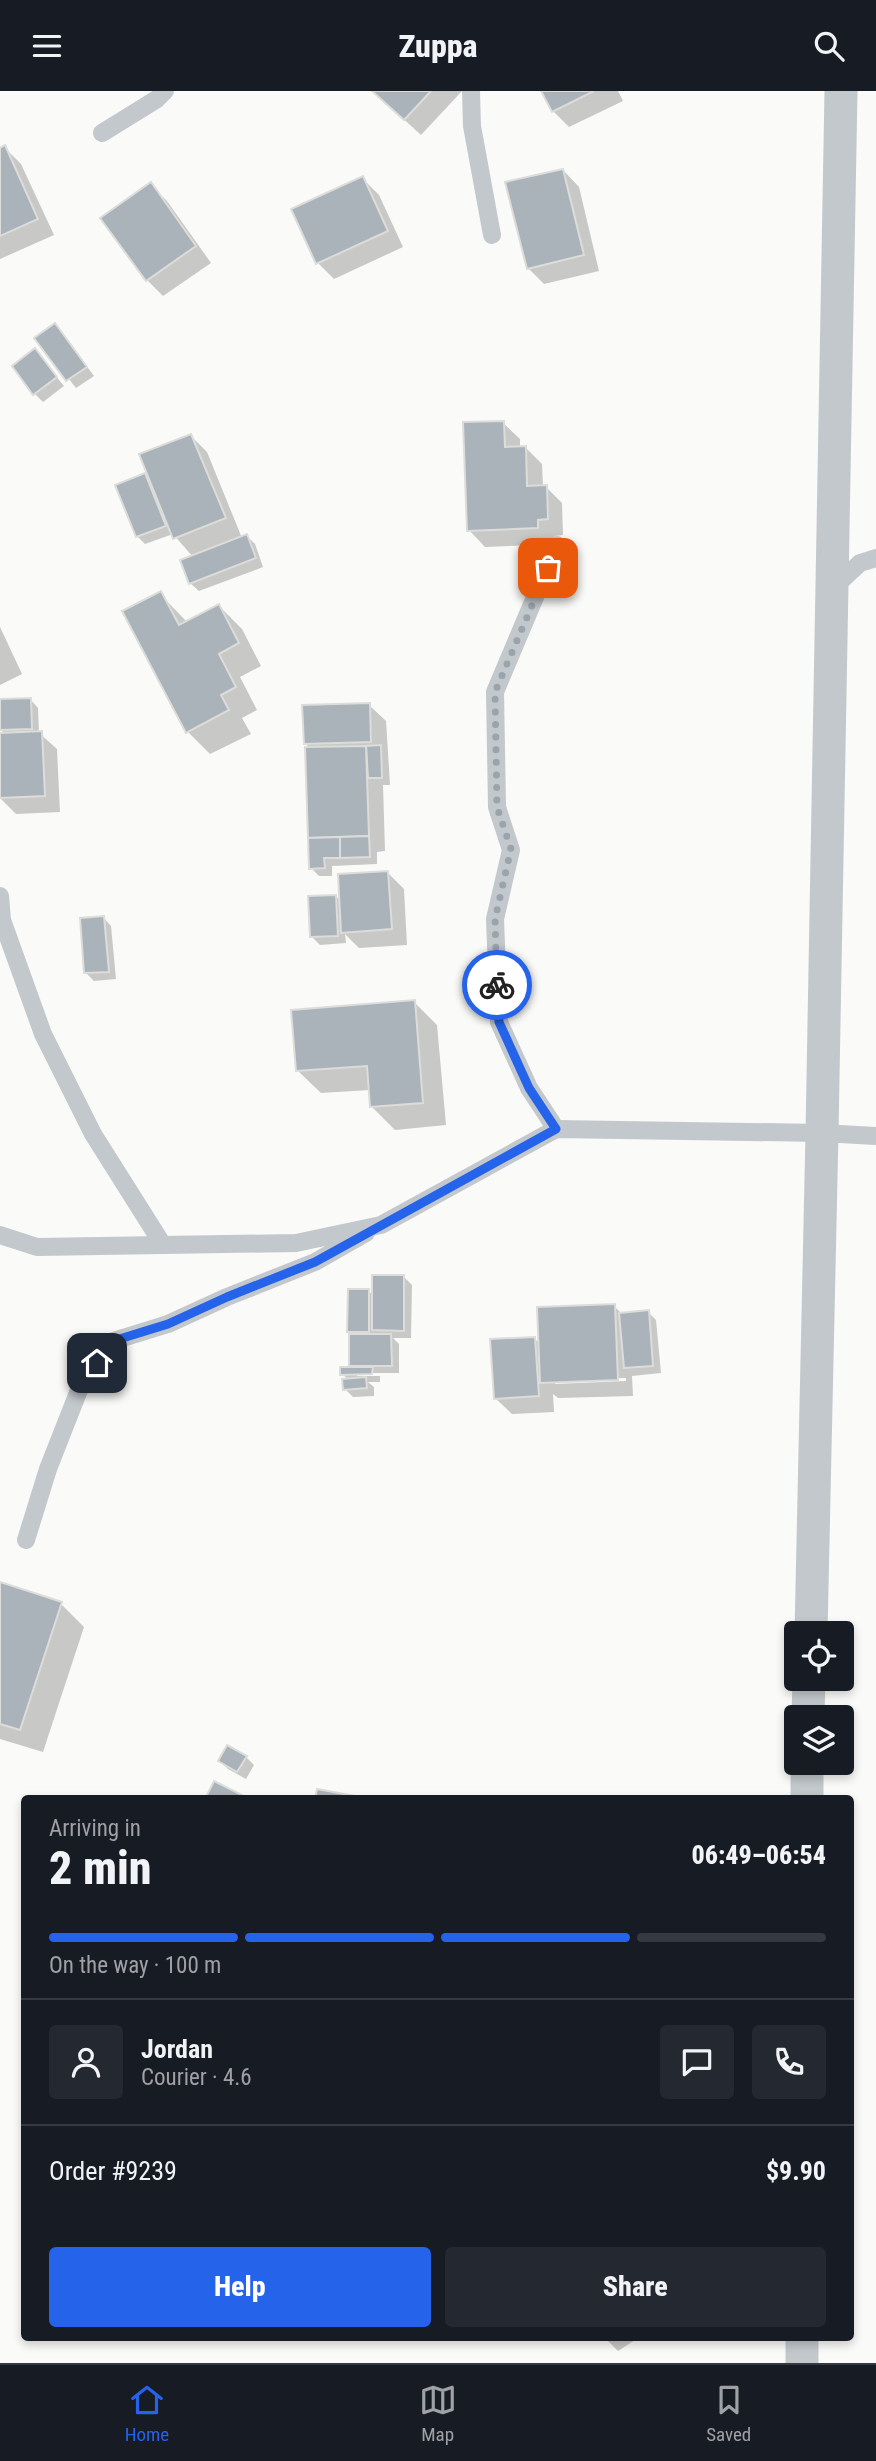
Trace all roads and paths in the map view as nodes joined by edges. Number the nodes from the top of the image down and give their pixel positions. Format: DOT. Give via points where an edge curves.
graph roads {
  1 [pos="165,91"];
  2 [pos="471,91"];
  3 [pos="841,91"];
  4 [pos="102,134"];
  5 [pos="492,235"];
  6 [pos="557,545"];
  7 [pos="876,558"];
  8 [pos="831,590"];
  9 [pos="0,896"];
  10 [pos="556,1129"];
  11 [pos="822,1133"];
  12 [pos="876,1136"];
  13 [pos="381,1225"];
  14 [pos="0,1235"];
  15 [pos="163,1245"];
  16 [pos="26,1540"];
  17 [pos="810,1621"];
  18 [pos="807,1775"];
  19 [pos="807,1795"];
  20 [pos="802,2341"];
  21 [pos="802,2363"];
  1 -- 4 [label="lane"];
  2 -- 5 [label="lane" via="472,126"];
  3 -- 8 [label="street"];
  6 -- 10 [label="lane" via="495,692 497,807 511,849 495,919 499,1022 529,1088"];
  7 -- 8 [label="lane" via="860,563"];
  8 -- 11 [label="street"];
  9 -- 15 [label="lane" via="2,920 43,1034 93,1135"];
  10 -- 11 [label="lane"];
  10 -- 13 [label="lane"];
  11 -- 12 [label="lane"];
  11 -- 17 [label="street"];
  13 -- 15 [label="lane" via="296,1243"];
  13 -- 16 [label="lane" via="315,1262 168,1324 113,1341 81,1385"];
  14 -- 15 [label="lane" via="37,1247"];
  18 -- 19 [label="street"];
  20 -- 21 [label="street"];
}
